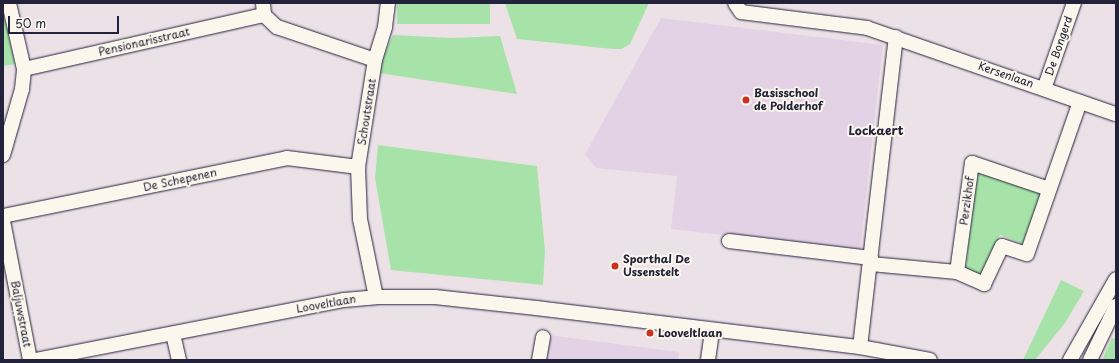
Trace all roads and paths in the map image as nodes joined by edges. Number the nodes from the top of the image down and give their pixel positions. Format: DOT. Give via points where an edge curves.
graph roads {
  1 [pos="9,3"];
  2 [pos="388,3"];
  3 [pos="735,3"];
  4 [pos="1074,3"];
  5 [pos="263,9"];
  6 [pos="896,37"];
  7 [pos="375,60"];
  8 [pos="24,68"];
  9 [pos="1044,88"];
  10 [pos="1080,102"];
  11 [pos="1116,114"];
  12 [pos="3,155"];
  13 [pos="358,167"];
  14 [pos="1049,189"];
  15 [pos="3,216"];
  16 [pos="3,221"];
  17 [pos="729,241"];
  18 [pos="871,261"];
  19 [pos="957,272"];
  20 [pos="1116,279"];
  21 [pos="376,297"];
  22 [pos="1102,307"];
  23 [pos="1116,307"];
  24 [pos="1112,326"];
  25 [pos="712,330"];
  26 [pos="173,334"];
  27 [pos="543,337"];
  28 [pos="860,347"];
  29 [pos="30,360"];
  30 [pos="35,360"];
  31 [pos="179,360"];
  32 [pos="539,360"];
  33 [pos="708,360"];
  34 [pos="930,360"];
  35 [pos="1070,360"];
  36 [pos="1090,360"];
  1 -- 8 [label="street"];
  2 -- 7 [label="street, Schoutstraat" via="385,27"];
  3 -- 6 [label="street, Kersenlaan" via="741,12 867,28"];
  4 -- 9 [label="street, De Bongerd"];
  5 -- 7 [label="street" via="277,27"];
  5 -- 8 [label="street, Pensionarisstraat"];
  6 -- 9 [label="street, Kersenlaan"];
  6 -- 18 [label="street"];
  7 -- 13 [label="street, Schoutstraat"];
  8 -- 12 [label="street" via="22,89"];
  9 -- 10 [label="street, Kersenlaan"];
  10 -- 11 [label="street, Kersenlaan"];
  10 -- 14 [label="street"];
  13 -- 15 [label="street, De Schepenen" via="287,158"];
  13 -- 21 [label="street, Schoutstraat" via="360,219"];
  14 -- 19 [label="street" via="1027,254 1002,246 984,284"];
  14 -- 19 [label="street, Perzikhof" via="972,163"];
  16 -- 29 [label="street, Baljuwstraat"];
  17 -- 18 [label="street"];
  18 -- 19 [label="street"];
  18 -- 28 [label="street"];
  20 -- 22 [label="street"];
  21 -- 25 [label="street, Looveltlaan" via="435,297"];
  21 -- 26 [label="street, Looveltlaan" via="344,300"];
  22 -- 23 [label="street"];
  22 -- 24 [label="street"];
  22 -- 35 [label="street"];
  23 -- 24 [label="street"];
  24 -- 36 [label="street"];
  25 -- 28 [label="street, Looveltlaan"];
  25 -- 33 [label="street"];
  26 -- 30 [label="street, Looveltlaan"];
  26 -- 31 [label="street"];
  27 -- 32 [label="street"];
  28 -- 34 [label="street, Looveltlaan"];
}
